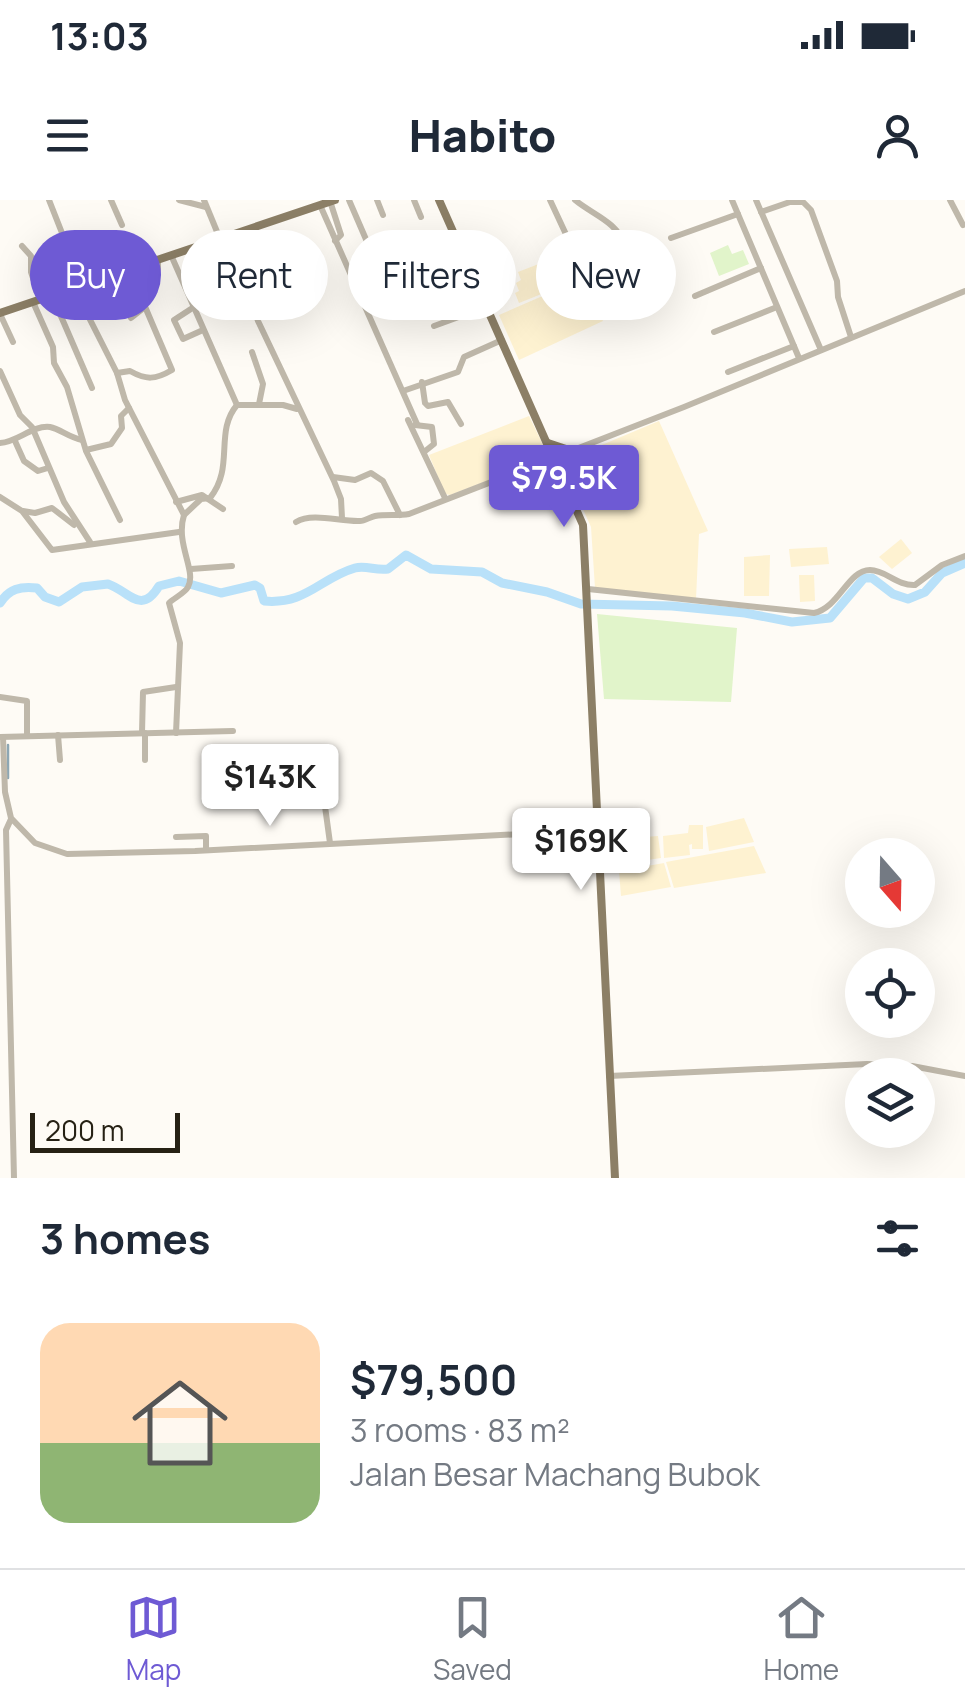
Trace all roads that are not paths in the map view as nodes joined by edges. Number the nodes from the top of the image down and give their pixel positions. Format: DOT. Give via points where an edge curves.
graph roads {
  1 [pos="49,200"];
  2 [pos="111,200"];
  3 [pos="178,200"];
  4 [pos="349,200"];
  5 [pos="377,200"];
  6 [pos="414,200"];
  7 [pos="439,200"];
  8 [pos="550,200"];
  9 [pos="576,200"];
  10 [pos="732,200"];
  11 [pos="756,200"];
  12 [pos="950,200"];
  13 [pos="333,201"];
  14 [pos="205,204"];
  15 [pos="320,205"];
  16 [pos="761,212"];
  17 [pos="738,214"];
  18 [pos="383,215"];
  19 [pos="421,217"];
  20 [pos="122,225"];
  21 [pos="962,225"];
  22 [pos="251,228"];
  23 [pos="61,230"];
  24 [pos="216,230"];
  25 [pos="245,230"];
  26 [pos="362,230"];
  27 [pos="452,230"];
  28 [pos="676,237"];
  29 [pos="335,241"];
  30 [pos="22,246"];
  31 [pos="181,252"];
  32 [pos="30,255"];
  33 [pos="171,255"];
  34 [pos="161,258"];
  35 [pos="761,268"];
  36 [pos="181,278"];
  37 [pos="965,292"];
  38 [pos="695,296"];
  39 [pos="30,303"];
  40 [pos="777,306"];
  41 [pos="0,314"];
  42 [pos="181,315"];
  43 [pos="46,320"];
  44 [pos="63,320"];
  45 [pos="90,320"];
  46 [pos="151,320"];
  47 [pos="200,320"];
  48 [pos="258,320"];
  49 [pos="451,320"];
  50 [pos="492,320"];
  51 [pos="434,326"];
  52 [pos="204,330"];
  53 [pos="714,332"];
  54 [pos="851,337"];
  55 [pos="502,340"];
  56 [pos="13,342"];
  57 [pos="794,346"];
  58 [pos="821,350"];
  59 [pos="252,352"];
  60 [pos="800,358"];
  61 [pos="0,370"];
  62 [pos="728,372"];
  63 [pos="117,373"];
  64 [pos="422,382"];
  65 [pos="92,388"];
  66 [pos="403,390"];
  67 [pos="425,403"];
  68 [pos="258,404"];
  69 [pos="238,405"];
  70 [pos="129,408"];
  71 [pos="298,409"];
  72 [pos="413,422"];
  73 [pos="460,424"];
  74 [pos="33,430"];
  75 [pos="80,430"];
  76 [pos="64,435"];
  77 [pos="82,440"];
  78 [pos="16,441"];
  79 [pos="0,442"];
  80 [pos="548,443"];
  81 [pos="86,450"];
  82 [pos="573,450"];
  83 [pos="424,452"];
  84 [pos="554,458"];
  85 [pos="48,468"];
  86 [pos="563,476"];
  87 [pos="332,477"];
  88 [pos="0,497"];
  89 [pos="210,498"];
  90 [pos="445,498"];
  91 [pos="176,502"];
  92 [pos="222,508"];
  93 [pos="22,511"];
  94 [pos="184,515"];
  95 [pos="401,515"];
  96 [pos="342,518"];
  97 [pos="120,520"];
  98 [pos="296,522"];
  99 [pos="80,528"];
  100 [pos="179,532"];
  101 [pos="90,542"];
  102 [pos="965,556"];
  103 [pos="232,566"];
  104 [pos="191,568"];
  105 [pos="589,598"];
  106 [pos="176,688"];
  107 [pos="0,697"];
  108 [pos="233,731"];
  109 [pos="176,732"];
  110 [pos="143,733"];
  111 [pos="58,735"];
  112 [pos="27,736"];
  113 [pos="2,737"];
  114 [pos="60,760"];
  115 [pos="145,760"];
  116 [pos="298,773"];
  117 [pos="2,792"];
  118 [pos="11,818"];
  119 [pos="3,830"];
  120 [pos="597,830"];
  121 [pos="176,837"];
  122 [pos="330,843"];
  123 [pos="206,850"];
  124 [pos="4,989"];
  125 [pos="608,1076"];
  126 [pos="965,1076"];
  127 [pos="14,1178"];
  128 [pos="615,1178"];
  1 -- 23 [label="street"];
  2 -- 20 [label="street"];
  3 -- 14 [label="street"];
  4 -- 26 [label="street"];
  5 -- 18 [label="street"];
  6 -- 19 [label="street"];
  7 -- 27 [label="main road"];
  8 -- 9 [label="street" via="598,298 620,295 623,238"];
  10 -- 17 [label="street"];
  11 -- 16 [label="street"];
  12 -- 21 [label="street"];
  13 -- 15 [label="main road"];
  13 -- 29 [label="street" via="341,235"];
  14 -- 24 [label="street"];
  15 -- 22 [label="main road"];
  15 -- 29 [label="street"];
  16 -- 54 [label="street" via="790,202 812,210"];
  16 -- 58 [label="street"];
  17 -- 28 [label="street"];
  17 -- 35 [label="street"];
  22 -- 25 [label="main road"];
  29 -- 66 [label="street"];
  30 -- 32 [label="street"];
  31 -- 33 [label="main road"];
  33 -- 34 [label="main road"];
  33 -- 36 [label="street"];
  35 -- 38 [label="street"];
  35 -- 40 [label="street"];
  37 -- 54 [label="street"];
  39 -- 41 [label="main road"];
  40 -- 53 [label="street"];
  40 -- 57 [label="street"];
  41 -- 56 [label="street"];
  42 -- 52 [label="street" via="174,320 183,339"];
  43 -- 75 [label="street" via="54,363"];
  44 -- 65 [label="street"];
  45 -- 63 [label="street"];
  46 -- 63 [label="street" via="172,370 150,379 130,370"];
  47 -- 52 [label="street"];
  48 -- 71 [label="street"];
  49 -- 51 [label="street"];
  50 -- 55 [label="main road"];
  52 -- 69 [label="street"];
  54 -- 58 [label="street"];
  55 -- 64 [label="street" via="464,357 458,372"];
  55 -- 80 [label="main road"];
  57 -- 60 [label="street"];
  57 -- 62 [label="street"];
  58 -- 60 [label="street"];
  59 -- 68 [label="street" via="264,384"];
  60 -- 82 [label="street"];
  61 -- 74 [label="street"];
  63 -- 70 [label="street"];
  64 -- 66 [label="street"];
  64 -- 67 [label="street"];
  66 -- 72 [label="street"];
  67 -- 72 [label="street"];
  67 -- 73 [label="street" via="448,402"];
  68 -- 69 [label="street"];
  68 -- 71 [label="street"];
  69 -- 89 [label="street" via="227,421 223,479"];
  70 -- 81 [label="street" via="111,444"];
  70 -- 91 [label="street"];
  71 -- 87 [label="street"];
  72 -- 83 [label="street"];
  72 -- 83 [label="street" via="429,425 434,436"];
  74 -- 76 [label="street" via="54,428"];
  74 -- 78 [label="street"];
  74 -- 85 [label="street"];
  75 -- 76 [label="street"];
  75 -- 77 [label="street"];
  76 -- 77 [label="street"];
  77 -- 81 [label="street"];
  78 -- 79 [label="street"];
  78 -- 85 [label="street" via="24,461 38,471"];
  80 -- 82 [label="main road"];
  80 -- 84 [label="main road"];
  81 -- 97 [label="street"];
  82 -- 84 [label="street"];
  82 -- 86 [label="main road"];
  83 -- 90 [label="street"];
  84 -- 86 [label="main road"];
  84 -- 90 [label="street"];
  85 -- 99 [label="street"];
  86 -- 105 [label="main road" via="583,525"];
  87 -- 95 [label="street" via="379,477"];
  87 -- 96 [label="street"];
  88 -- 93 [label="street"];
  89 -- 91 [label="street"];
  89 -- 92 [label="street"];
  89 -- 94 [label="street"];
  90 -- 95 [label="street"];
  91 -- 94 [label="street"];
  93 -- 99 [label="street" via="52,508"];
  93 -- 101 [label="street" via="52,550"];
  94 -- 100 [label="street"];
  95 -- 96 [label="street"];
  96 -- 98 [label="street"];
  99 -- 101 [label="street"];
  100 -- 101 [label="street"];
  100 -- 104 [label="street"];
  102 -- 105 [label="street" via="915,585 867,570 831,607 814,613"];
  103 -- 104 [label="street"];
  104 -- 106 [label="street" via="189,585 169,603 180,643"];
  105 -- 120 [label="main road"];
  106 -- 109 [label="street"];
  106 -- 110 [label="street" via="143,692"];
  107 -- 112 [label="street" via="27,701"];
  108 -- 109 [label="street"];
  109 -- 110 [label="street"];
  110 -- 111 [label="street"];
  110 -- 115 [label="street"];
  111 -- 112 [label="street"];
  111 -- 114 [label="street"];
  112 -- 113 [label="street"];
  113 -- 117 [label="street"];
  116 -- 122 [label="street" via="300,786 324,799"];
  117 -- 118 [label="street"];
  118 -- 119 [label="street"];
  118 -- 123 [label="street" via="35,844 61,852"];
  119 -- 124 [label="street"];
  120 -- 122 [label="street"];
  120 -- 125 [label="main road"];
  121 -- 123 [label="street" via="206,836"];
  122 -- 123 [label="street"];
  124 -- 127 [label="street"];
  125 -- 126 [label="street" via="867,1064"];
  125 -- 128 [label="main road"];
}
